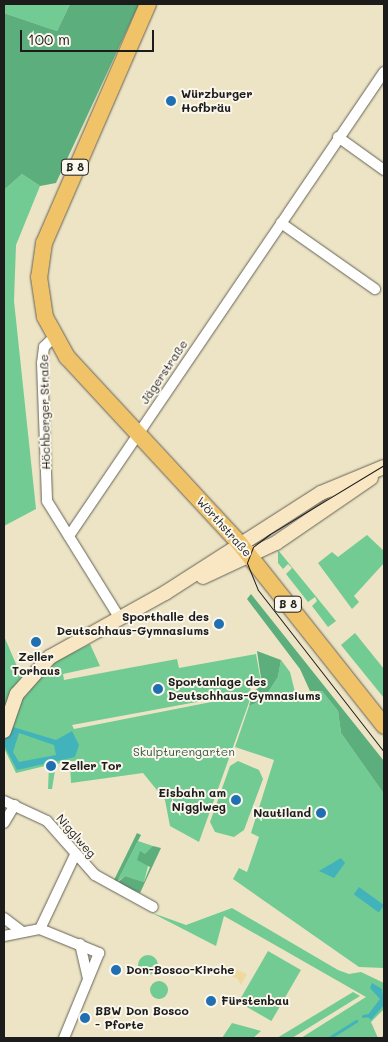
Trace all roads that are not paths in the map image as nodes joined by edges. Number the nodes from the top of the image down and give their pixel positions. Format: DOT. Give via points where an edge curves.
graph roads {
  1 [pos="148,4"];
  2 [pos="384,72"];
  3 [pos="338,137"];
  4 [pos="384,170"];
  5 [pos="280,223"];
  6 [pos="375,289"];
  7 [pos="54,337"];
  8 [pos="137,433"];
  9 [pos="384,467"];
  10 [pos="69,536"];
  11 [pos="245,550"];
  12 [pos="119,617"];
  13 [pos="383,720"];
  14 [pos="4,730"];
  15 [pos="4,801"];
  16 [pos="15,805"];
  17 [pos="4,823"];
  18 [pos="75,855"];
  19 [pos="153,907"];
  20 [pos="4,918"];
  21 [pos="40,929"];
  22 [pos="21,931"];
  23 [pos="4,936"];
  24 [pos="80,944"];
  25 [pos="88,978"];
  26 [pos="64,1038"];
  1 -- 7 [label="main road, Höchberger Straße / B 8" via="44,243 41,301"];
  2 -- 3 [label="street, Jägerstraße"];
  3 -- 4 [label="street"];
  3 -- 5 [label="street, Jägerstraße"];
  5 -- 6 [label="street"];
  5 -- 8 [label="street, Jägerstraße"];
  7 -- 8 [label="main road, Wörthstraße / B 8"];
  7 -- 10 [label="street, Höchberger Straße" via="44,346 42,363 47,501"];
  8 -- 10 [label="street, Jägerstraße"];
  8 -- 11 [label="main road, Wörthstraße / B 8"];
  9 -- 11 [label="street" via="321,493"];
  10 -- 12 [label="street, Höchberger Straße"];
  11 -- 12 [label="street"];
  11 -- 13 [label="main road, Wörthstraße / B 8"];
  12 -- 14 [label="street" via="50,657 26,680"];
  15 -- 16 [label="street, Nigglweg"];
  16 -- 17 [label="street"];
  16 -- 18 [label="street, Nigglweg" via="47,821"];
  18 -- 19 [label="street, Nigglweg" via="101,880"];
  18 -- 21 [label="street"];
  20 -- 22 [label="street"];
  21 -- 22 [label="street"];
  21 -- 24 [label="street"];
  22 -- 23 [label="street"];
  24 -- 25 [label="street"];
  24 -- 25 [label="street" via="99,953"];
  25 -- 26 [label="street"];
}
